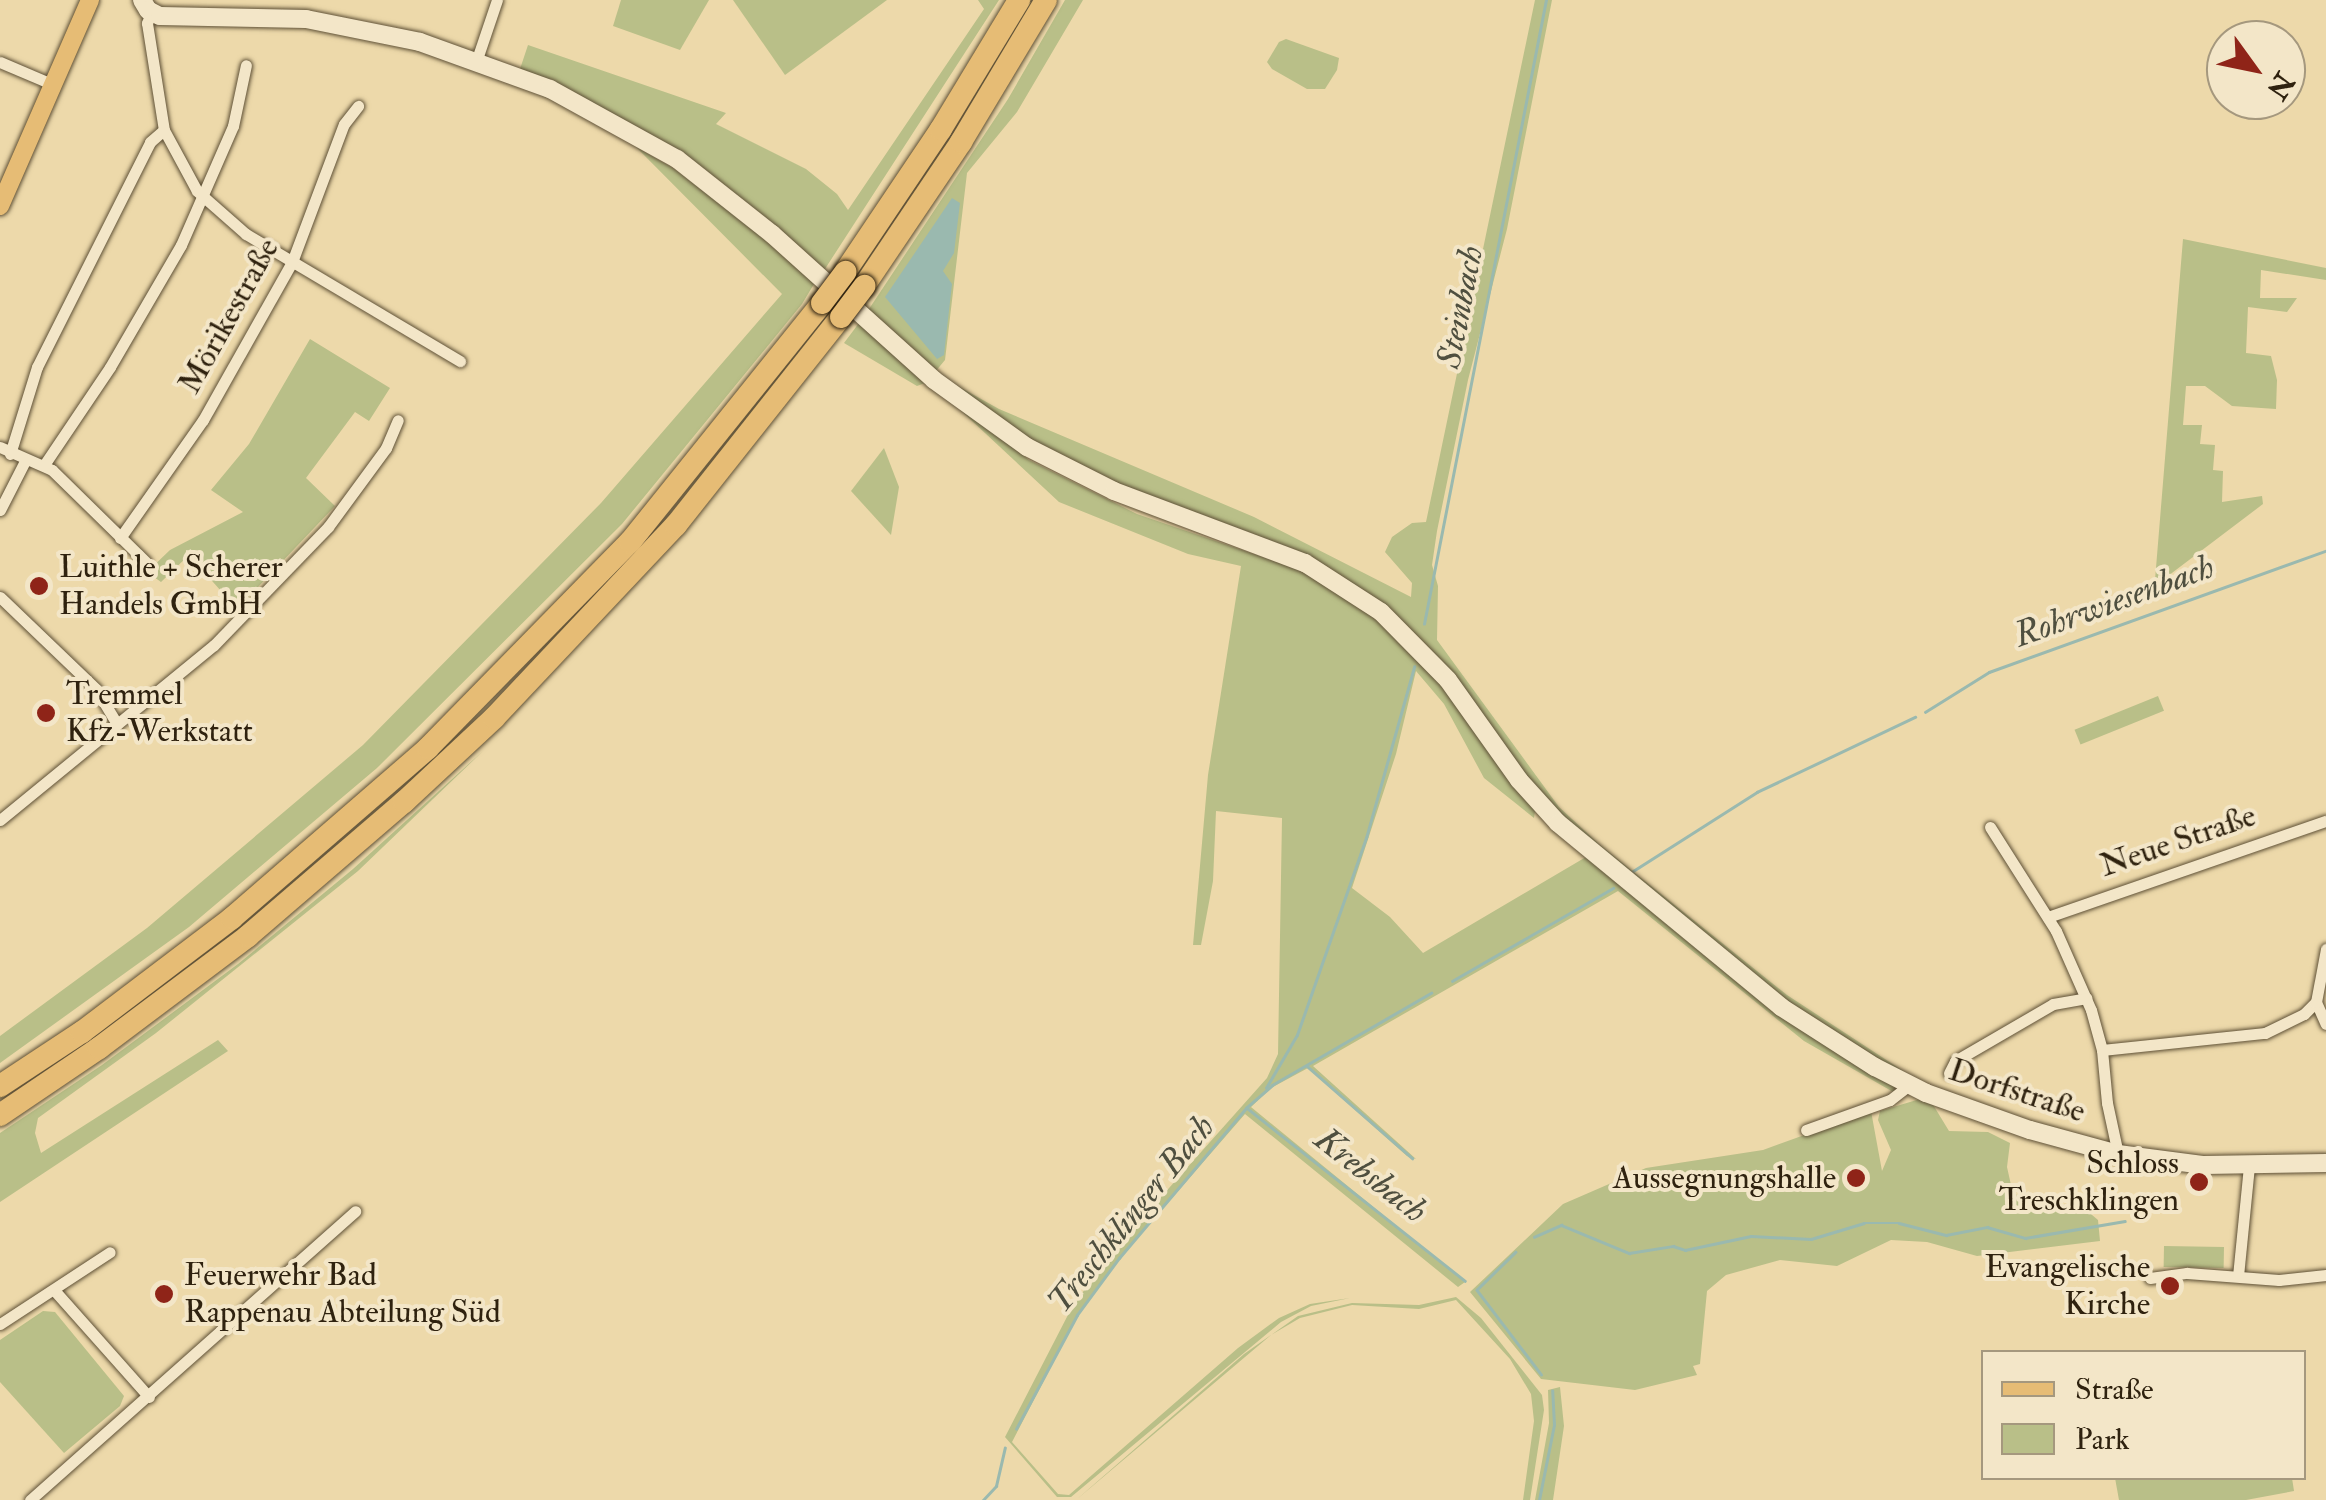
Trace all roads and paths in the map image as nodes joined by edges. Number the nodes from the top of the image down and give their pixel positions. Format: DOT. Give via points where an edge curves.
graph roads {
  1 [pos="90,0"];
  2 [pos="497,0"];
  3 [pos="1019,0"];
  4 [pos="1046,0"];
  5 [pos="147,6"];
  6 [pos="477,60"];
  7 [pos="0,62"];
  8 [pos="246,65"];
  9 [pos="54,86"];
  10 [pos="358,106"];
  11 [pos="164,130"];
  12 [pos="203,197"];
  13 [pos="0,206"];
  14 [pos="292,262"];
  15 [pos="854,279"];
  16 [pos="832,310"];
  17 [pos="460,360"];
  18 [pos="398,420"];
  19 [pos="5,450"];
  20 [pos="26,458"];
  21 [pos="44,465"];
  22 [pos="0,510"];
  23 [pos="120,538"];
  24 [pos="146,562"];
  25 [pos="0,597"];
  26 [pos="118,724"];
  27 [pos="0,820"];
  28 [pos="2326,821"];
  29 [pos="1990,827"];
  30 [pos="2048,917"];
  31 [pos="2326,949"];
  32 [pos="2325,964"];
  33 [pos="2086,998"];
  34 [pos="2316,1002"];
  35 [pos="2326,1024"];
  36 [pos="2102,1050"];
  37 [pos="1949,1073"];
  38 [pos="1910,1085"];
  39 [pos="0,1086"];
  40 [pos="0,1114"];
  41 [pos="1806,1130"];
  42 [pos="2118,1154"];
  43 [pos="2326,1164"];
  44 [pos="2250,1166"];
  45 [pos="355,1211"];
  46 [pos="110,1252"];
  47 [pos="2326,1275"];
  48 [pos="2238,1276"];
  49 [pos="2150,1278"];
  50 [pos="54,1290"];
  51 [pos="0,1324"];
  52 [pos="149,1397"];
  53 [pos="30,1500"];
  1 -- 9 [label="main road"];
  2 -- 6 [label="street"];
  3 -- 15 [label="highway"];
  4 -- 15 [label="highway" via="961,142"];
  5 -- 6 [label="street, Dorfstraße" via="333,23"];
  5 -- 11 [label="street"];
  6 -- 38 [label="street, Dorfstraße" via="550,89 677,159 934,380 1027,448 1114,492 1290,556 1369,603 1437,667 1558,824 1780,1007"];
  7 -- 9 [label="street"];
  8 -- 12 [label="street" via="233,126"];
  9 -- 13 [label="main road"];
  10 -- 14 [label="street, Mörikestraße" via="344,124"];
  11 -- 12 [label="street"];
  11 -- 19 [label="street" via="150,142 37,368"];
  12 -- 14 [label="street"];
  12 -- 21 [label="street" via="112,364"];
  14 -- 17 [label="street"];
  14 -- 23 [label="street, Mörikestraße" via="203,420"];
  15 -- 16 [label="highway, bridge"];
  16 -- 39 [label="highway" via="630,542 428,748 220,928"];
  16 -- 40 [label="highway" via="676,525 468,743 248,936"];
  18 -- 26 [label="street" via="386,448 305,552 214,646"];
  19 -- 20 [label="street"];
  20 -- 21 [label="street"];
  20 -- 22 [label="street"];
  21 -- 23 [label="street"];
  23 -- 24 [label="street"];
  25 -- 26 [label="street" via="96,689"];
  26 -- 27 [label="street"];
  28 -- 30 [label="street, Neue Straße"];
  29 -- 30 [label="street"];
  30 -- 33 [label="street"];
  31 -- 32 [label="street"];
  32 -- 34 [label="street"];
  33 -- 36 [label="street"];
  33 -- 37 [label="street" via="2054,1004 1955,1061"];
  34 -- 35 [label="street"];
  34 -- 36 [label="street" via="2266,1033"];
  36 -- 42 [label="street"];
  38 -- 41 [label="street" via="1890,1100"];
  38 -- 42 [label="street, Dorfstraße"];
  42 -- 44 [label="street, Dorfstraße"];
  43 -- 44 [label="street, Dorfstraße"];
  44 -- 48 [label="street"];
  45 -- 52 [label="street"];
  46 -- 50 [label="street"];
  47 -- 48 [label="street"];
  48 -- 49 [label="street" via="2187,1272"];
  50 -- 51 [label="street"];
  50 -- 52 [label="street"];
  52 -- 53 [label="street"];
}
